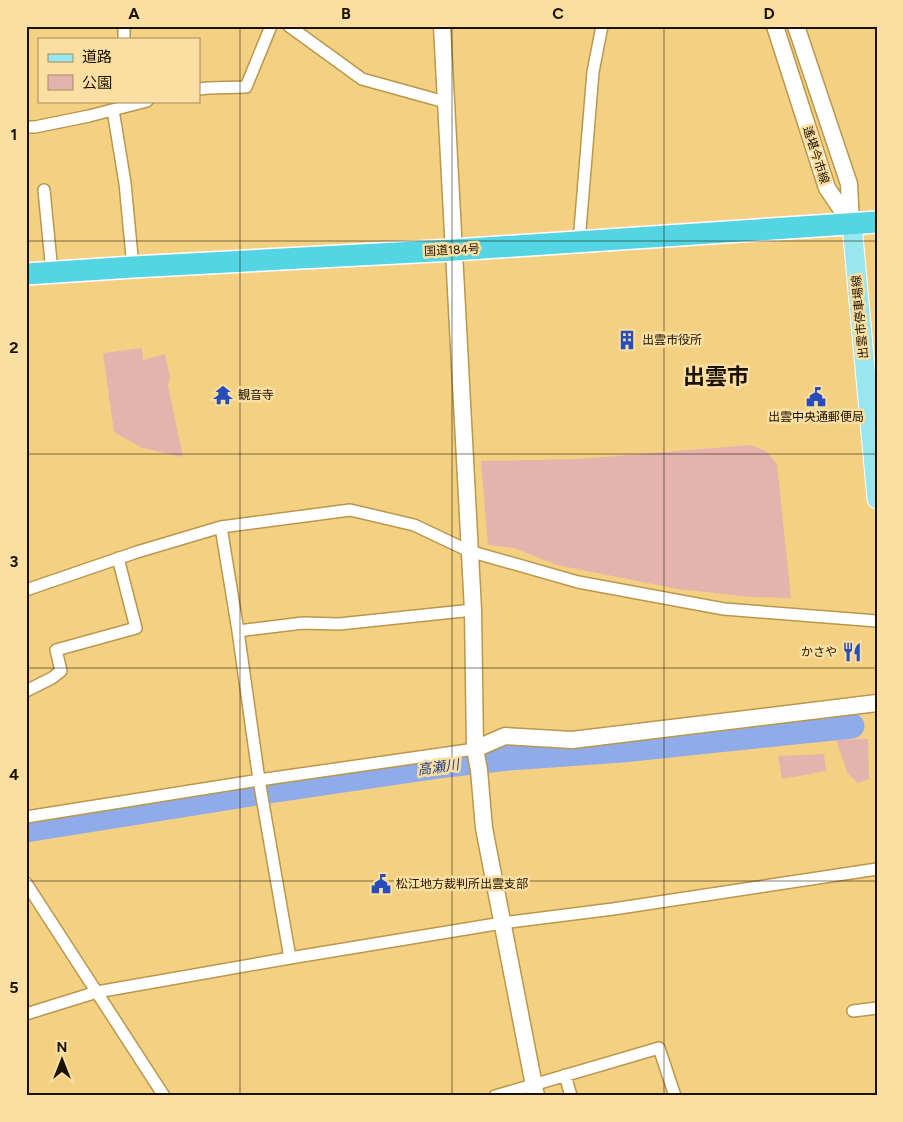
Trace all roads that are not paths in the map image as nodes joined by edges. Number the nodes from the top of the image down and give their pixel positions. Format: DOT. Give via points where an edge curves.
graph roads {
  1 [pos="271,26"];
  2 [pos="289,26"];
  3 [pos="442,26"];
  4 [pos="602,26"];
  5 [pos="775,26"];
  6 [pos="796,26"];
  7 [pos="200,90"];
  8 [pos="143,102"];
  9 [pos="445,102"];
  10 [pos="113,110"];
  11 [pos="26,127"];
  12 [pos="44,190"];
  13 [pos="877,222"];
  14 [pos="852,224"];
  15 [pos="579,242"];
  16 [pos="454,250"];
  17 [pos="133,267"];
  18 [pos="52,272"];
  19 [pos="26,274"];
  20 [pos="877,499"];
  21 [pos="221,527"];
  22 [pos="469,551"];
  23 [pos="118,558"];
  24 [pos="26,590"];
  25 [pos="473,610"];
  26 [pos="877,621"];
  27 [pos="238,631"];
  28 [pos="26,690"];
  29 [pos="877,703"];
  30 [pos="475,749"];
  31 [pos="259,780"];
  32 [pos="26,818"];
  33 [pos="877,869"];
  34 [pos="26,883"];
  35 [pos="502,922"];
  36 [pos="290,958"];
  37 [pos="97,992"];
  38 [pos="877,1008"];
  39 [pos="853,1011"];
  40 [pos="26,1014"];
  41 [pos="565,1075"];
  42 [pos="535,1090"];
  43 [pos="164,1096"];
  44 [pos="495,1096"];
  45 [pos="571,1096"];
  46 [pos="675,1096"];
  1 -- 7 [label="street" via="246,87"];
  2 -- 9 [label="street" via="362,78"];
  3 -- 9 [label="street"];
  4 -- 15 [label="street" via="592,72"];
  5 -- 14 [label="street, 遙堪今市線" via="826,188"];
  6 -- 14 [label="street, 遙堪今市線" via="849,184"];
  8 -- 10 [label="street"];
  9 -- 16 [label="street"];
  10 -- 11 [label="street"];
  10 -- 17 [label="street" via="125,183"];
  12 -- 18 [label="street"];
  13 -- 14 [label="highway, 国道184号"];
  14 -- 15 [label="highway, 国道184号"];
  14 -- 20 [label="main road, 出雲市停車場線"];
  15 -- 16 [label="highway, 国道184号"];
  16 -- 17 [label="highway, 国道184号"];
  16 -- 22 [label="street"];
  17 -- 18 [label="highway, 国道184号"];
  18 -- 19 [label="highway, 国道184号"];
  21 -- 22 [label="street" via="350,510 414,525"];
  21 -- 23 [label="street"];
  21 -- 27 [label="street"];
  22 -- 25 [label="street"];
  22 -- 26 [label="street" via="578,582 724,609"];
  23 -- 24 [label="street"];
  23 -- 28 [label="street" via="136,628 56,650 61,670"];
  25 -- 27 [label="street"];
  25 -- 30 [label="street"];
  27 -- 31 [label="street"];
  29 -- 30 [label="street" via="572,740 505,736"];
  30 -- 31 [label="street"];
  30 -- 35 [label="street" via="484,828"];
  31 -- 32 [label="street"];
  31 -- 36 [label="street"];
  33 -- 35 [label="street" via="622,908"];
  34 -- 37 [label="street"];
  35 -- 36 [label="street"];
  35 -- 42 [label="street"];
  36 -- 37 [label="street"];
  37 -- 40 [label="street"];
  37 -- 43 [label="street"];
  38 -- 39 [label="street"];
  41 -- 42 [label="street"];
  41 -- 45 [label="street"];
  41 -- 46 [label="street" via="659,1048"];
  42 -- 44 [label="street"];
}
